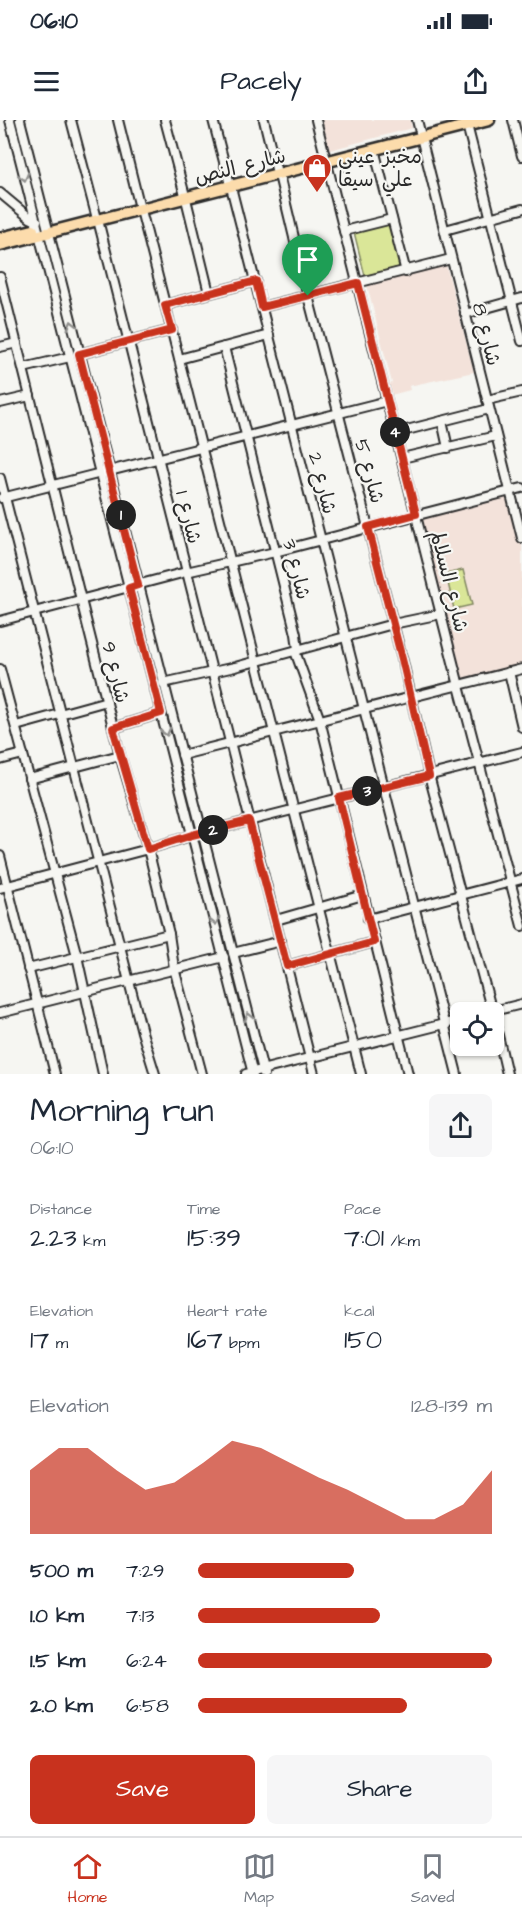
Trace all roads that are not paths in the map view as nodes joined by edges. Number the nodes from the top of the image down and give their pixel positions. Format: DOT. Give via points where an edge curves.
graph roads {
  1 [pos="10,120"];
  2 [pos="30,120"];
  3 [pos="71,120"];
  4 [pos="118,120"];
  5 [pos="165,120"];
  6 [pos="213,120"];
  7 [pos="264,120"];
  8 [pos="316,120"];
  9 [pos="417,120"];
  10 [pos="489,120"];
  11 [pos="513,120"];
  12 [pos="20,121"];
  13 [pos="466,121"];
  14 [pos="420,135"];
  15 [pos="374,149"];
  16 [pos="522,156"];
  17 [pos="326,159"];
  18 [pos="277,172"];
  19 [pos="230,184"];
  20 [pos="0,194"];
  21 [pos="185,196"];
  22 [pos="140,207"];
  23 [pos="522,209"];
  24 [pos="97,218"];
  25 [pos="491,218"];
  26 [pos="392,219"];
  27 [pos="42,228"];
  28 [pos="445,230"];
  29 [pos="344,231"];
  30 [pos="0,238"];
  31 [pos="0,245"];
  32 [pos="451,259"];
  33 [pos="406,272"];
  34 [pos="0,277"];
  35 [pos="256,281"];
  36 [pos="358,283"];
  37 [pos="209,294"];
  38 [pos="308,296"];
  39 [pos="522,298"];
  40 [pos="512,301"];
  41 [pos="165,305"];
  42 [pos="262,307"];
  43 [pos="465,314"];
  44 [pos="172,330"];
  45 [pos="269,335"];
  46 [pos="522,341"];
  47 [pos="128,342"];
  48 [pos="17,343"];
  49 [pos="0,347"];
  50 [pos="224,347"];
  51 [pos="79,354"];
  52 [pos="70,357"];
  53 [pos="179,359"];
  54 [pos="23,368"];
  55 [pos="522,392"];
  56 [pos="30,396"];
  57 [pos="387,401"];
  58 [pos="0,403"];
  59 [pos="488,405"];
  60 [pos="338,414"];
  61 [pos="442,422"];
  62 [pos="292,426"];
  63 [pos="395,433"];
  64 [pos="496,436"];
  65 [pos="246,437"];
  66 [pos="202,448"];
  67 [pos="448,448"];
  68 [pos="402,458"];
  69 [pos="158,459"];
  70 [pos="110,471"];
  71 [pos="99,474"];
  72 [pos="0,478"];
  73 [pos="52,485"];
  74 [pos="522,488"];
  75 [pos="510,491"];
  76 [pos="2,497"];
  77 [pos="416,514"];
  78 [pos="368,527"];
  79 [pos="522,538"];
  80 [pos="320,539"];
  81 [pos="276,552"];
  82 [pos="230,562"];
  83 [pos="186,572"];
  84 [pos="138,585"];
  85 [pos="129,588"];
  86 [pos="81,600"];
  87 [pos="35,612"];
  88 [pos="441,614"];
  89 [pos="0,621"];
  90 [pos="393,624"];
  91 [pos="345,639"];
  92 [pos="298,649"];
  93 [pos="257,661"];
  94 [pos="0,669"];
  95 [pos="522,669"];
  96 [pos="212,672"];
  97 [pos="509,672"];
  98 [pos="163,683"];
  99 [pos="459,686"];
  100 [pos="412,697"];
  101 [pos="107,701"];
  102 [pos="363,710"];
  103 [pos="62,713"];
  104 [pos="161,713"];
  105 [pos="320,720"];
  106 [pos="15,726"];
  107 [pos="522,727"];
  108 [pos="113,728"];
  109 [pos="275,732"];
  110 [pos="229,744"];
  111 [pos="522,752"];
  112 [pos="23,754"];
  113 [pos="120,755"];
  114 [pos="182,755"];
  115 [pos="0,760"];
  116 [pos="479,763"];
  117 [pos="75,766"];
  118 [pos="429,776"];
  119 [pos="29,779"];
  120 [pos="384,787"];
  121 [pos="339,798"];
  122 [pos="294,809"];
  123 [pos="249,821"];
  124 [pos="203,832"];
  125 [pos="192,835"];
  126 [pos="148,849"];
  127 [pos="0,856"];
  128 [pos="100,862"];
  129 [pos="55,873"];
  130 [pos="522,879"];
  131 [pos="511,882"];
  132 [pos="4,887"];
  133 [pos="363,895"];
  134 [pos="461,896"];
  135 [pos="320,907"];
  136 [pos="416,907"];
  137 [pos="368,919"];
  138 [pos="276,920"];
  139 [pos="522,926"];
  140 [pos="169,934"];
  141 [pos="281,941"];
  142 [pos="374,942"];
  143 [pos="121,945"];
  144 [pos="233,953"];
  145 [pos="332,955"];
  146 [pos="77,956"];
  147 [pos="224,957"];
  148 [pos="287,966"];
  149 [pos="174,968"];
  150 [pos="28,969"];
  151 [pos="130,981"];
  152 [pos="84,993"];
  153 [pos="488,1002"];
  154 [pos="522,1004"];
  155 [pos="37,1005"];
  156 [pos="504,1009"];
  157 [pos="0,1013"];
  158 [pos="450,1023"];
  159 [pos="445,1024"];
  160 [pos="398,1035"];
  161 [pos="354,1047"];
  162 [pos="503,1056"];
  163 [pos="310,1057"];
  164 [pos="263,1072"];
  165 [pos="251,1073"];
  166 [pos="55,1074"];
  167 [pos="102,1074"];
  168 [pos="155,1074"];
  169 [pos="202,1074"];
  170 [pos="314,1074"];
  171 [pos="361,1074"];
  172 [pos="407,1074"];
  173 [pos="457,1074"];
  174 [pos="507,1074"];
  1 -- 27 [label="street, one-way"];
  2 -- 12 [label="street"];
  3 -- 24 [label="street, شارع 1"];
  4 -- 22 [label="street"];
  5 -- 21 [label="street"];
  6 -- 19 [label="street, شارع 2"];
  7 -- 18 [label="street, شارع 5"];
  8 -- 17 [label="street, شارع السلالم"];
  9 -- 14 [label="street, شارع 8"];
  10 -- 13 [label="main road, شارع النص"];
  11 -- 16 [label="street"];
  12 -- 27 [label="street"];
  13 -- 14 [label="main road, شارع النص"];
  13 -- 25 [label="street"];
  14 -- 15 [label="main road, شارع النص"];
  14 -- 17 [label="main road, شارع النص"];
  14 -- 28 [label="street, شارع 8"];
  15 -- 17 [label="main road, شارع النص"];
  15 -- 26 [label="street"];
  17 -- 18 [label="main road, شارع النص"];
  17 -- 29 [label="street, شارع السلالم"];
  18 -- 19 [label="main road, شارع النص"];
  18 -- 38 [label="street, شارع 5"];
  19 -- 21 [label="main road, شارع النص"];
  19 -- 35 [label="street, شارع 2"];
  20 -- 27 [label="street"];
  21 -- 22 [label="main road, شارع النص"];
  21 -- 37 [label="street"];
  22 -- 24 [label="main road, شارع النص"];
  22 -- 41 [label="street"];
  23 -- 25 [label="street"];
  24 -- 27 [label="main road, شارع النص"];
  24 -- 47 [label="street, شارع 1"];
  25 -- 28 [label="street"];
  25 -- 40 [label="street"];
  26 -- 29 [label="street"];
  26 -- 33 [label="street"];
  27 -- 30 [label="main road, شارع النص"];
  27 -- 31 [label="main road, شارع النص"];
  51 -- 27 [label="street, one-way"];
  27 -- 52 [label="street"];
  28 -- 32 [label="street, شارع 8"];
  29 -- 36 [label="street, شارع السلالم"];
  32 -- 33 [label="street"];
  32 -- 43 [label="street, شارع 8"];
  33 -- 36 [label="street"];
  34 -- 48 [label="street, شارع 9"];
  35 -- 37 [label="street"];
  35 -- 42 [label="street, شارع 2"];
  36 -- 38 [label="street"];
  36 -- 57 [label="street, شارع السلالم"];
  37 -- 41 [label="street"];
  38 -- 42 [label="street"];
  38 -- 60 [label="street, شارع 5"];
  39 -- 40 [label="street"];
  40 -- 43 [label="street"];
  40 -- 46 [label="street"];
  41 -- 44 [label="street"];
  42 -- 45 [label="street, شارع 2"];
  43 -- 59 [label="street, شارع 8"];
  44 -- 47 [label="street"];
  44 -- 53 [label="street"];
  45 -- 50 [label="street"];
  45 -- 62 [label="street, شارع 2"];
  47 -- 51 [label="street"];
  47 -- 69 [label="street, شارع 1"];
  48 -- 49 [label="street"];
  48 -- 54 [label="street, شارع 9"];
  50 -- 53 [label="street"];
  50 -- 65 [label="street, شارع 3"];
  51 -- 70 [label="street"];
  52 -- 54 [label="street"];
  52 -- 71 [label="street"];
  53 -- 66 [label="street"];
  54 -- 56 [label="street, شارع 9"];
  55 -- 59 [label="street"];
  56 -- 58 [label="street"];
  56 -- 73 [label="street, شارع 9"];
  57 -- 60 [label="street"];
  57 -- 63 [label="street, شارع السلالم"];
  59 -- 61 [label="street"];
  59 -- 64 [label="street, شارع 8"];
  60 -- 62 [label="street"];
  60 -- 78 [label="street, شارع 5"];
  61 -- 63 [label="street"];
  61 -- 67 [label="street"];
  62 -- 65 [label="street"];
  62 -- 80 [label="street, شارع 2"];
  63 -- 68 [label="street, شارع السلالم"];
  64 -- 67 [label="street"];
  64 -- 75 [label="street, شارع 8"];
  65 -- 66 [label="street"];
  65 -- 81 [label="street, شارع 3"];
  66 -- 69 [label="street"];
  66 -- 82 [label="street"];
  67 -- 68 [label="street"];
  68 -- 77 [label="street, شارع السلالم"];
  69 -- 70 [label="street"];
  69 -- 83 [label="street, شارع 1"];
  70 -- 71 [label="street"];
  70 -- 84 [label="street"];
  71 -- 73 [label="street"];
  71 -- 85 [label="street"];
  72 -- 76 [label="street"];
  73 -- 76 [label="street"];
  73 -- 86 [label="street, شارع 9"];
  74 -- 75 [label="street"];
  75 -- 77 [label="street"];
  75 -- 79 [label="street, شارع 8"];
  76 -- 87 [label="street"];
  77 -- 78 [label="street"];
  77 -- 88 [label="street, شارع السلالم"];
  78 -- 80 [label="street"];
  78 -- 90 [label="street, شارع 5"];
  80 -- 81 [label="street"];
  80 -- 91 [label="street, شارع 2"];
  81 -- 82 [label="street"];
  81 -- 92 [label="street, شارع 3"];
  82 -- 83 [label="street"];
  82 -- 93 [label="street"];
  83 -- 84 [label="street"];
  83 -- 96 [label="street, شارع 1"];
  84 -- 85 [label="street"];
  84 -- 98 [label="street"];
  85 -- 86 [label="street"];
  85 -- 104 [label="street"];
  86 -- 87 [label="street"];
  86 -- 101 [label="street, شارع 9"];
  87 -- 89 [label="street"];
  87 -- 103 [label="street"];
  88 -- 90 [label="street"];
  88 -- 99 [label="street, شارع السلالم"];
  90 -- 91 [label="street"];
  90 -- 100 [label="street, شارع 5"];
  91 -- 92 [label="street"];
  91 -- 102 [label="street, شارع 2"];
  92 -- 93 [label="street"];
  92 -- 105 [label="street, شارع 3" via="296,654"];
  93 -- 96 [label="street"];
  93 -- 109 [label="street"];
  94 -- 106 [label="street"];
  95 -- 97 [label="street"];
  96 -- 98 [label="street"];
  96 -- 110 [label="street, شارع 1"];
  97 -- 99 [label="street"];
  97 -- 107 [label="street"];
  98 -- 114 [label="street"];
  99 -- 100 [label="street"];
  99 -- 116 [label="street, شارع السلالم"];
  100 -- 102 [label="street"];
  100 -- 118 [label="street, شارع 5"];
  101 -- 103 [label="street"];
  101 -- 108 [label="street, شارع 9"];
  102 -- 105 [label="street"];
  102 -- 120 [label="street, شارع 2"];
  103 -- 106 [label="street"];
  103 -- 117 [label="street"];
  104 -- 108 [label="street"];
  104 -- 125 [label="street, one-way"];
  105 -- 109 [label="street"];
  105 -- 121 [label="street, شارع 3"];
  106 -- 112 [label="street"];
  108 -- 113 [label="street, شارع 9"];
  109 -- 110 [label="street"];
  109 -- 122 [label="street"];
  110 -- 114 [label="street"];
  110 -- 123 [label="street, شارع 1"];
  111 -- 116 [label="street"];
  112 -- 115 [label="street"];
  112 -- 119 [label="street"];
  113 -- 117 [label="street"];
  113 -- 126 [label="street, شارع 9"];
  114 -- 124 [label="street"];
  116 -- 118 [label="street"];
  116 -- 131 [label="street, شارع السلالم"];
  117 -- 119 [label="street"];
  117 -- 128 [label="street"];
  118 -- 120 [label="street"];
  118 -- 134 [label="street, شارع 5"];
  119 -- 129 [label="street"];
  120 -- 121 [label="street"];
  120 -- 136 [label="street, شارع 2"];
  121 -- 122 [label="street"];
  121 -- 133 [label="street, شارع 3"];
  122 -- 123 [label="street"];
  122 -- 135 [label="street"];
  123 -- 124 [label="street"];
  123 -- 138 [label="street, شارع 1"];
  124 -- 125 [label="street"];
  124 -- 144 [label="street"];
  125 -- 126 [label="street"];
  125 -- 147 [label="street, one-way"];
  126 -- 128 [label="street"];
  126 -- 140 [label="street, شارع 9"];
  127 -- 132 [label="street"];
  128 -- 129 [label="street"];
  128 -- 143 [label="street"];
  129 -- 132 [label="street"];
  129 -- 146 [label="street"];
  130 -- 131 [label="street"];
  131 -- 134 [label="street"];
  131 -- 139 [label="street, شارع السلالم"];
  132 -- 150 [label="street"];
  133 -- 135 [label="street"];
  133 -- 137 [label="street, شارع 3"];
  134 -- 136 [label="street"];
  134 -- 153 [label="street, شارع 5"];
  135 -- 138 [label="street"];
  135 -- 145 [label="street"];
  136 -- 137 [label="street"];
  136 -- 159 [label="street, شارع 2"];
  137 -- 142 [label="street, شارع 3"];
  138 -- 141 [label="street, شارع 1"];
  140 -- 143 [label="street"];
  140 -- 149 [label="street, شارع 9"];
  141 -- 144 [label="street"];
  141 -- 148 [label="street, شارع 1"];
  142 -- 145 [label="street"];
  142 -- 160 [label="street, شارع 3"];
  143 -- 146 [label="street"];
  143 -- 151 [label="street"];
  164 -- 144 [label="street, one-way"];
  145 -- 148 [label="street"];
  145 -- 161 [label="street"];
  146 -- 150 [label="street"];
  146 -- 152 [label="street"];
  147 -- 149 [label="street"];
  147 -- 165 [label="street"];
  148 -- 163 [label="street, شارع 1"];
  149 -- 151 [label="street"];
  149 -- 169 [label="street, شارع 9"];
  150 -- 155 [label="street"];
  151 -- 152 [label="street"];
  151 -- 168 [label="street"];
  152 -- 155 [label="street"];
  152 -- 167 [label="street"];
  154 -- 156 [label="street"];
  155 -- 157 [label="street"];
  155 -- 166 [label="street"];
  158 -- 159 [label="street"];
  159 -- 160 [label="street"];
  159 -- 173 [label="street, شارع 2"];
  160 -- 161 [label="street"];
  160 -- 172 [label="street, شارع 3"];
  161 -- 163 [label="street"];
  161 -- 171 [label="street"];
  162 -- 174 [label="street"];
  163 -- 164 [label="street"];
  163 -- 170 [label="street, شارع 1"];
  164 -- 165 [label="street"];
}
